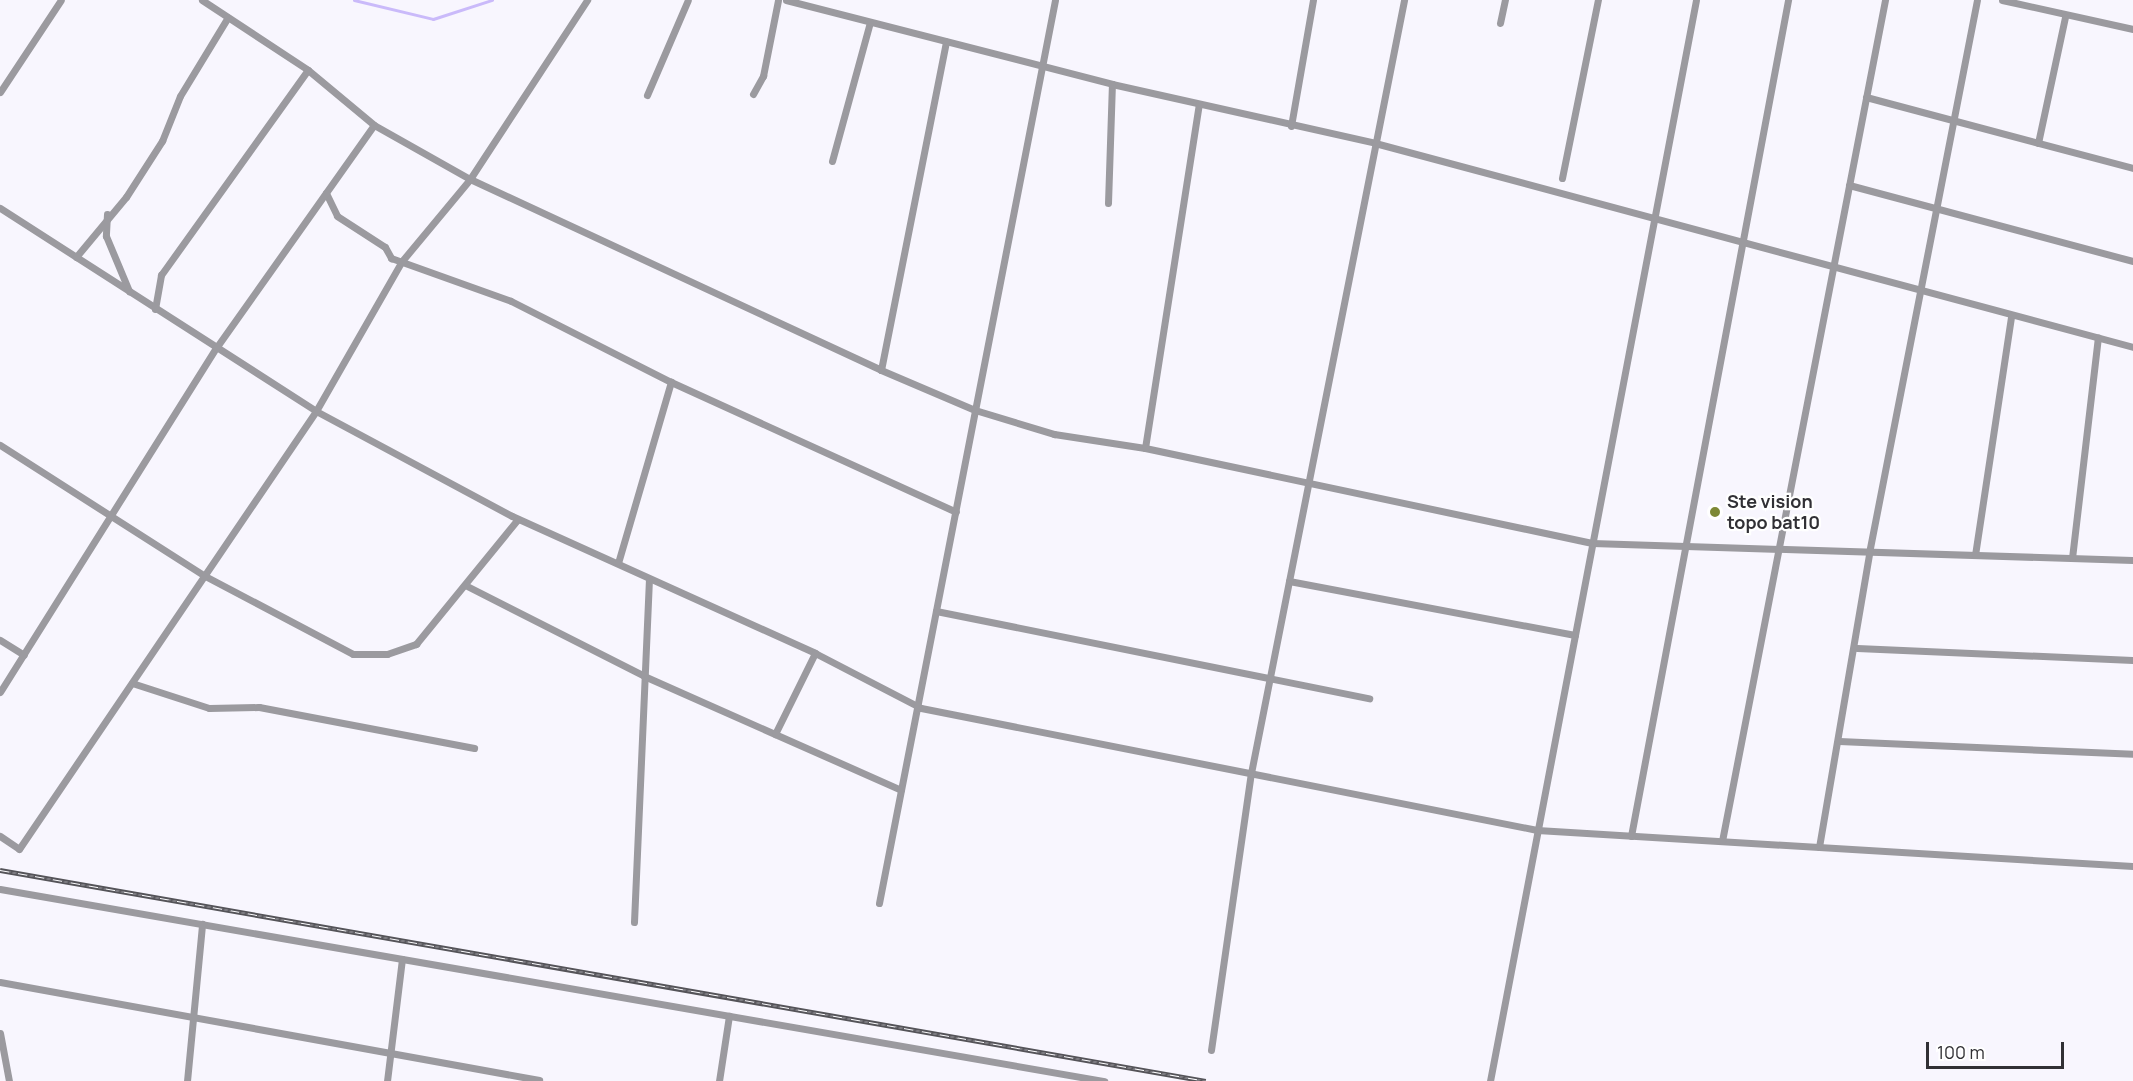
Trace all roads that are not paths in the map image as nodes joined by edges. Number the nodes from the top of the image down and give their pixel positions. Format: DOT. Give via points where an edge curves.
graph roads {
  1 [pos="61,0"];
  2 [pos="202,0"];
  3 [pos="587,0"];
  4 [pos="688,0"];
  5 [pos="778,0"];
  6 [pos="786,0"];
  7 [pos="1055,0"];
  8 [pos="1313,0"];
  9 [pos="1404,0"];
  10 [pos="1505,0"];
  11 [pos="1598,0"];
  12 [pos="1696,0"];
  13 [pos="1788,0"];
  14 [pos="1885,0"];
  15 [pos="1977,0"];
  16 [pos="2002,0"];
  17 [pos="228,17"];
  18 [pos="2066,17"];
  19 [pos="870,22"];
  20 [pos="1500,23"];
  21 [pos="2133,29"];
  22 [pos="946,41"];
  23 [pos="1042,66"];
  24 [pos="308,70"];
  25 [pos="1112,84"];
  26 [pos="0,92"];
  27 [pos="753,94"];
  28 [pos="647,95"];
  29 [pos="1866,97"];
  30 [pos="1199,104"];
  31 [pos="1954,121"];
  32 [pos="374,125"];
  33 [pos="1291,126"];
  34 [pos="1376,143"];
  35 [pos="2038,143"];
  36 [pos="832,161"];
  37 [pos="2133,168"];
  38 [pos="1562,177"];
  39 [pos="470,179"];
  40 [pos="1850,185"];
  41 [pos="326,193"];
  42 [pos="1108,203"];
  43 [pos="0,208"];
  44 [pos="1938,208"];
  45 [pos="107,214"];
  46 [pos="1654,220"];
  47 [pos="1742,243"];
  48 [pos="75,257"];
  49 [pos="402,261"];
  50 [pos="2133,261"];
  51 [pos="1833,268"];
  52 [pos="1922,291"];
  53 [pos="130,292"];
  54 [pos="155,309"];
  55 [pos="2011,316"];
  56 [pos="2098,338"];
  57 [pos="2133,347"];
  58 [pos="216,348"];
  59 [pos="881,370"];
  60 [pos="671,382"];
  61 [pos="975,410"];
  62 [pos="316,411"];
  63 [pos="0,445"];
  64 [pos="1144,448"];
  65 [pos="1308,485"];
  66 [pos="956,512"];
  67 [pos="115,516"];
  68 [pos="518,519"];
  69 [pos="1592,543"];
  70 [pos="1686,544"];
  71 [pos="1779,547"];
  72 [pos="1869,553"];
  73 [pos="1975,555"];
  74 [pos="2072,558"];
  75 [pos="2133,560"];
  76 [pos="618,563"];
  77 [pos="205,576"];
  78 [pos="649,579"];
  79 [pos="1289,581"];
  80 [pos="465,585"];
  81 [pos="936,611"];
  82 [pos="1575,634"];
  83 [pos="0,640"];
  84 [pos="1857,648"];
  85 [pos="815,653"];
  86 [pos="24,655"];
  87 [pos="2133,660"];
  88 [pos="644,676"];
  89 [pos="1270,678"];
  90 [pos="132,683"];
  91 [pos="0,692"];
  92 [pos="1369,698"];
  93 [pos="921,708"];
  94 [pos="775,734"];
  95 [pos="1839,741"];
  96 [pos="474,748"];
  97 [pos="2133,754"];
  98 [pos="1251,773"];
  99 [pos="902,790"];
  100 [pos="1537,830"];
  101 [pos="0,836"];
  102 [pos="1631,836"];
  103 [pos="1722,841"];
  104 [pos="1819,847"];
  105 [pos="2133,866"];
  106 [pos="0,889"];
  107 [pos="879,903"];
  108 [pos="634,922"];
  109 [pos="202,924"];
  110 [pos="402,959"];
  111 [pos="0,982"];
  112 [pos="193,1014"];
  113 [pos="729,1016"];
  114 [pos="0,1033"];
  115 [pos="1211,1050"];
  116 [pos="391,1052"];
  117 [pos="1080,1079"];
  118 [pos="540,1080"];
  119 [pos="9,1081"];
  120 [pos="187,1081"];
  121 [pos="387,1081"];
  122 [pos="720,1081"];
  123 [pos="1104,1081"];
  124 [pos="1490,1081"];
  1 -- 26 [label="street"];
  2 -- 17 [label="street"];
  3 -- 39 [label="street"];
  4 -- 28 [label="street"];
  5 -- 27 [label="street" via="764,76"];
  6 -- 19 [label="street"];
  7 -- 23 [label="street"];
  8 -- 33 [label="street"];
  9 -- 34 [label="street"];
  10 -- 20 [label="street"];
  11 -- 38 [label="street"];
  12 -- 46 [label="street"];
  13 -- 47 [label="street"];
  14 -- 29 [label="street"];
  15 -- 31 [label="street"];
  16 -- 18 [label="street"];
  17 -- 24 [label="street"];
  17 -- 45 [label="street" via="180,96 162,141 126,197"];
  18 -- 21 [label="street"];
  18 -- 35 [label="street"];
  19 -- 22 [label="street"];
  19 -- 36 [label="street"];
  22 -- 23 [label="street"];
  22 -- 59 [label="street"];
  23 -- 25 [label="street"];
  23 -- 61 [label="street"];
  24 -- 32 [label="street"];
  24 -- 54 [label="street" via="161,275"];
  25 -- 30 [label="street"];
  25 -- 42 [label="street"];
  29 -- 31 [label="street"];
  29 -- 40 [label="street"];
  30 -- 33 [label="street"];
  30 -- 64 [label="street"];
  31 -- 35 [label="street"];
  31 -- 44 [label="street"];
  32 -- 39 [label="street"];
  32 -- 41 [label="street"];
  33 -- 34 [label="street"];
  34 -- 46 [label="street"];
  34 -- 65 [label="street"];
  35 -- 37 [label="street"];
  39 -- 49 [label="street"];
  39 -- 59 [label="street"];
  40 -- 44 [label="street"];
  40 -- 51 [label="street"];
  41 -- 49 [label="street" via="343,222"];
  41 -- 58 [label="street"];
  43 -- 48 [label="street"];
  44 -- 50 [label="street"];
  44 -- 52 [label="street"];
  45 -- 48 [label="street"];
  45 -- 53 [label="street" via="106,236"];
  46 -- 47 [label="street"];
  46 -- 69 [label="street"];
  47 -- 51 [label="street"];
  47 -- 70 [label="street"];
  48 -- 53 [label="street"];
  49 -- 60 [label="street" via="511,301"];
  49 -- 62 [label="street"];
  51 -- 52 [label="street"];
  51 -- 71 [label="street"];
  52 -- 55 [label="street"];
  52 -- 72 [label="street"];
  53 -- 54 [label="street"];
  54 -- 58 [label="street"];
  55 -- 56 [label="street"];
  55 -- 73 [label="street"];
  56 -- 57 [label="street"];
  56 -- 74 [label="street"];
  58 -- 62 [label="street"];
  58 -- 67 [label="street"];
  59 -- 61 [label="street"];
  60 -- 66 [label="street"];
  60 -- 76 [label="street"];
  61 -- 64 [label="street" via="1054,434"];
  61 -- 66 [label="street"];
  62 -- 68 [label="street"];
  62 -- 77 [label="street"];
  63 -- 67 [label="street"];
  64 -- 65 [label="street"];
  65 -- 69 [label="street"];
  65 -- 79 [label="street"];
  66 -- 81 [label="street"];
  67 -- 77 [label="street"];
  67 -- 86 [label="street"];
  68 -- 76 [label="street"];
  68 -- 80 [label="street"];
  69 -- 70 [label="street"];
  69 -- 82 [label="street"];
  70 -- 71 [label="street"];
  70 -- 102 [label="street"];
  71 -- 72 [label="street"];
  71 -- 103 [label="street"];
  72 -- 73 [label="street"];
  72 -- 84 [label="street"];
  73 -- 74 [label="street"];
  74 -- 75 [label="street"];
  76 -- 78 [label="street"];
  77 -- 80 [label="street" via="353,654 387,654 416,644"];
  77 -- 90 [label="street"];
  78 -- 85 [label="street"];
  78 -- 88 [label="street"];
  79 -- 82 [label="street"];
  79 -- 89 [label="street"];
  80 -- 88 [label="street"];
  81 -- 89 [label="street"];
  81 -- 93 [label="street"];
  82 -- 100 [label="street"];
  83 -- 86 [label="street"];
  84 -- 87 [label="street"];
  84 -- 95 [label="street"];
  85 -- 93 [label="street"];
  85 -- 94 [label="street"];
  86 -- 91 [label="street"];
  88 -- 94 [label="street"];
  88 -- 108 [label="street"];
  89 -- 92 [label="street"];
  89 -- 98 [label="street"];
  90 -- 96 [label="street" via="208,708 259,707"];
  90 -- 101 [label="street" via="19,849"];
  93 -- 98 [label="street"];
  93 -- 99 [label="street"];
  94 -- 99 [label="street"];
  95 -- 97 [label="street"];
  95 -- 104 [label="street"];
  98 -- 100 [label="street"];
  98 -- 115 [label="street"];
  99 -- 107 [label="street"];
  100 -- 102 [label="street"];
  100 -- 124 [label="street"];
  102 -- 103 [label="street"];
  103 -- 104 [label="street"];
  104 -- 105 [label="street"];
  106 -- 109 [label="street"];
  109 -- 110 [label="street"];
  109 -- 112 [label="street"];
  110 -- 113 [label="street"];
  110 -- 116 [label="street"];
  111 -- 112 [label="street"];
  112 -- 116 [label="street"];
  112 -- 120 [label="street"];
  113 -- 117 [label="street"];
  113 -- 122 [label="street"];
  114 -- 119 [label="street"];
  116 -- 118 [label="street"];
  116 -- 121 [label="street"];
  117 -- 123 [label="street"];
}
